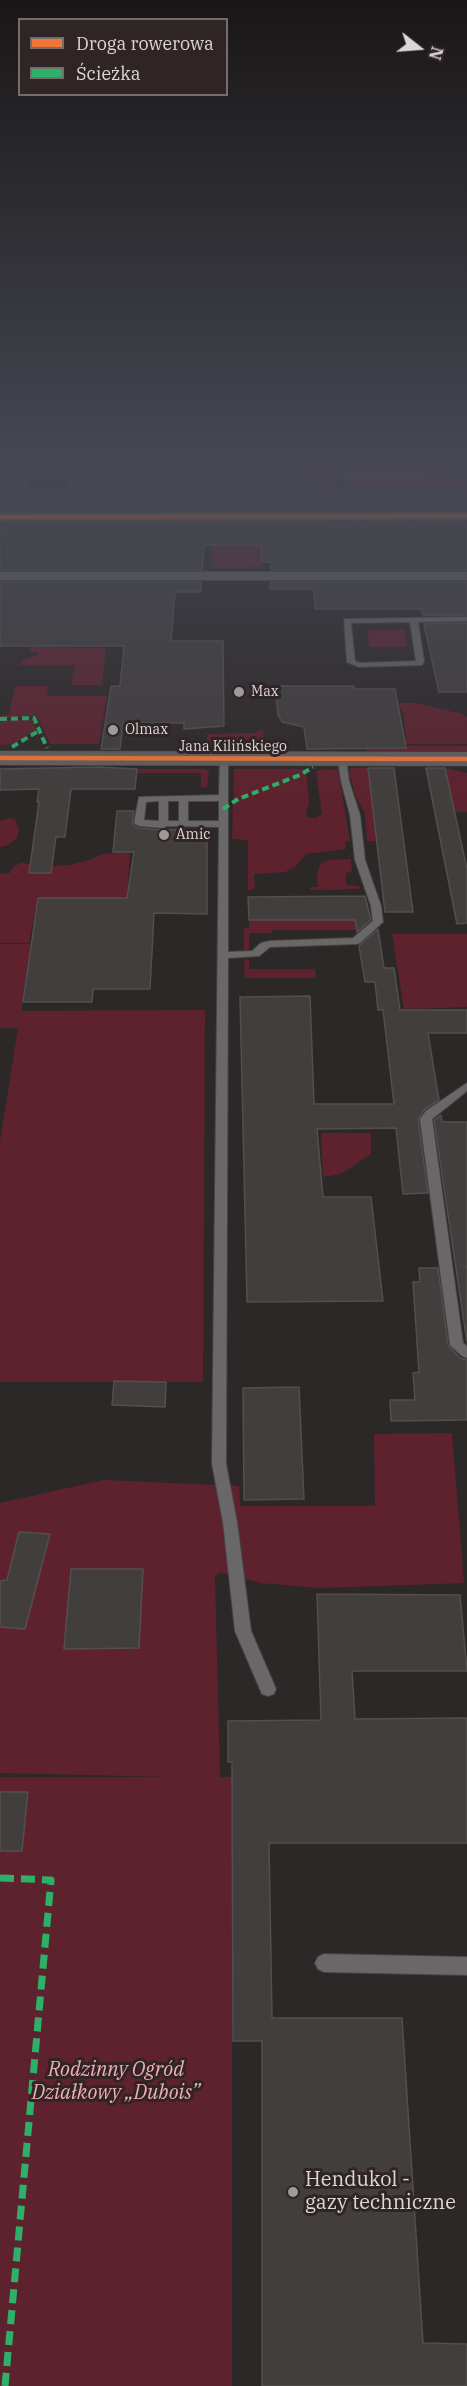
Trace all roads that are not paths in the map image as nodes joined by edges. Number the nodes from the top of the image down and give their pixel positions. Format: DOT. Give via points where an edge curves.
graph roads {
  1 [pos="0,576"];
  2 [pos="467,576"];
  3 [pos="467,618"];
  4 [pos="414,620"];
  5 [pos="0,758"];
  6 [pos="224,759"];
  7 [pos="342,759"];
  8 [pos="467,759"];
  9 [pos="164,798"];
  10 [pos="184,798"];
  11 [pos="224,798"];
  12 [pos="223,824"];
  13 [pos="163,825"];
  14 [pos="183,825"];
  15 [pos="223,956"];
  16 [pos="467,1086"];
  17 [pos="467,1353"];
  18 [pos="268,1689"];
  19 [pos="324,1963"];
  20 [pos="467,1966"];
  1 -- 2 [label="street"];
  3 -- 4 [label="lane"];
  4 -- 4 [label="lane" via="347,621 351,662 419,663"];
  5 -- 6 [label="street, Jana Kilińskiego"];
  6 -- 7 [label="street, Jana Kilińskiego"];
  6 -- 11 [label="lane"];
  7 -- 8 [label="street, Jana Kilińskiego"];
  7 -- 15 [label="lane" via="360,860 378,922 356,941 270,944 255,954"];
  9 -- 10 [label="lane"];
  9 -- 13 [label="lane"];
  9 -- 13 [label="lane" via="142,799 139,823"];
  10 -- 11 [label="lane"];
  10 -- 14 [label="lane"];
  11 -- 12 [label="lane"];
  12 -- 14 [label="lane"];
  12 -- 15 [label="lane"];
  13 -- 14 [label="lane"];
  15 -- 18 [label="lane" via="219,1464 243,1631"];
  16 -- 17 [label="lane" via="426,1119 457,1345"];
  19 -- 20 [label="lane"];
}
